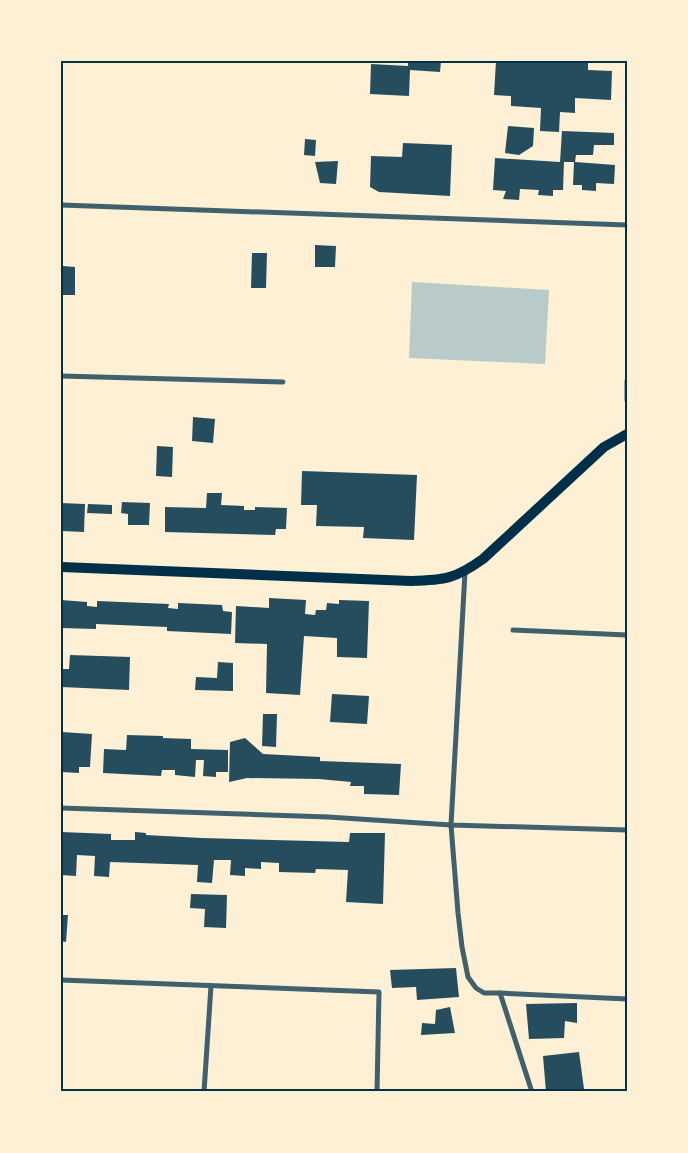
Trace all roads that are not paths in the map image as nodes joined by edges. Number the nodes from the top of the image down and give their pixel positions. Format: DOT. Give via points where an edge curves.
graph roads {
  1 [pos="61,205"];
  2 [pos="627,225"];
  3 [pos="61,376"];
  4 [pos="627,381"];
  5 [pos="283,382"];
  6 [pos="627,400"];
  7 [pos="627,434"];
  8 [pos="61,567"];
  9 [pos="465,572"];
  10 [pos="513,630"];
  11 [pos="627,635"];
  12 [pos="61,808"];
  13 [pos="451,825"];
  14 [pos="627,830"];
  15 [pos="61,980"];
  16 [pos="211,986"];
  17 [pos="500,993"];
  18 [pos="627,999"];
  19 [pos="204,1092"];
  20 [pos="377,1092"];
  21 [pos="532,1092"];
  1 -- 2 [label="street"];
  3 -- 5 [label="street"];
  4 -- 6 [label="street"];
  7 -- 9 [label="main road" via="604,447"];
  8 -- 9 [label="main road" via="411,581 438,580"];
  9 -- 13 [label="street"];
  10 -- 11 [label="street"];
  12 -- 13 [label="street"];
  13 -- 14 [label="street"];
  13 -- 17 [label="street" via="461,938 468,977 484,993"];
  15 -- 16 [label="street"];
  16 -- 19 [label="street"];
  16 -- 20 [label="street" via="379,992"];
  17 -- 18 [label="street"];
  17 -- 21 [label="street"];
}
